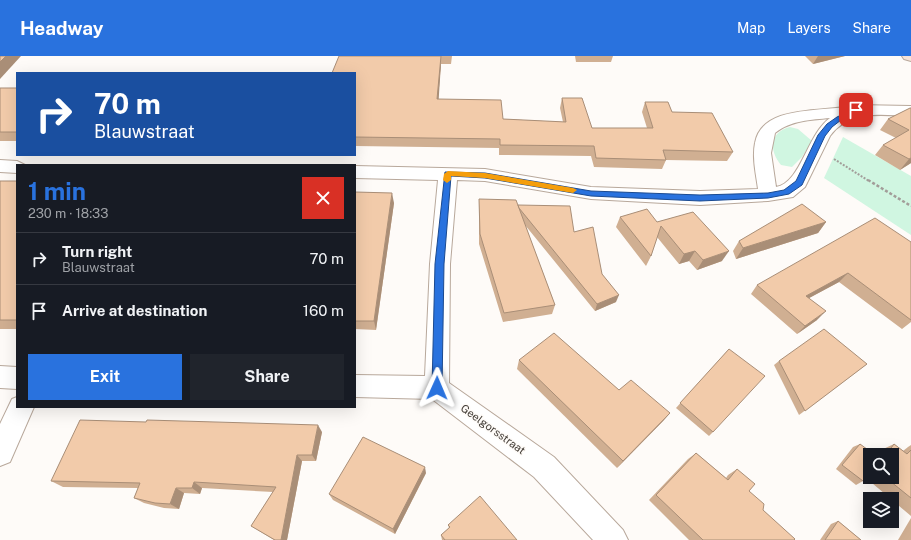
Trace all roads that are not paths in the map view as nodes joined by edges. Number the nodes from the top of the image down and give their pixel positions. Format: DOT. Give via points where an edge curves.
graph roads {
  1 [pos="856,110"];
  2 [pos="911,111"];
  3 [pos="0,166"];
  4 [pos="16,167"];
  5 [pos="356,172"];
  6 [pos="448,174"];
  7 [pos="768,195"];
  8 [pos="0,377"];
  9 [pos="16,378"];
  10 [pos="356,386"];
  11 [pos="437,388"];
  12 [pos="21,408"];
  13 [pos="0,453"];
  14 [pos="613,540"];
  1 -- 2 [label="street"];
  1 -- 7 [label="street" via="829,126 822,135 799,183 786,192"];
  1 -- 7 [label="street" via="784,120 772,126 763,144"];
  3 -- 4 [label="street"];
  5 -- 6 [label="street"];
  6 -- 7 [label="street" via="485,175 591,193 700,198"];
  6 -- 11 [label="street" via="440,264"];
  8 -- 9 [label="street"];
  10 -- 11 [label="street"];
  11 -- 14 [label="street, Geelgorsstraat" via="544,467"];
  12 -- 13 [label="street"];
}
